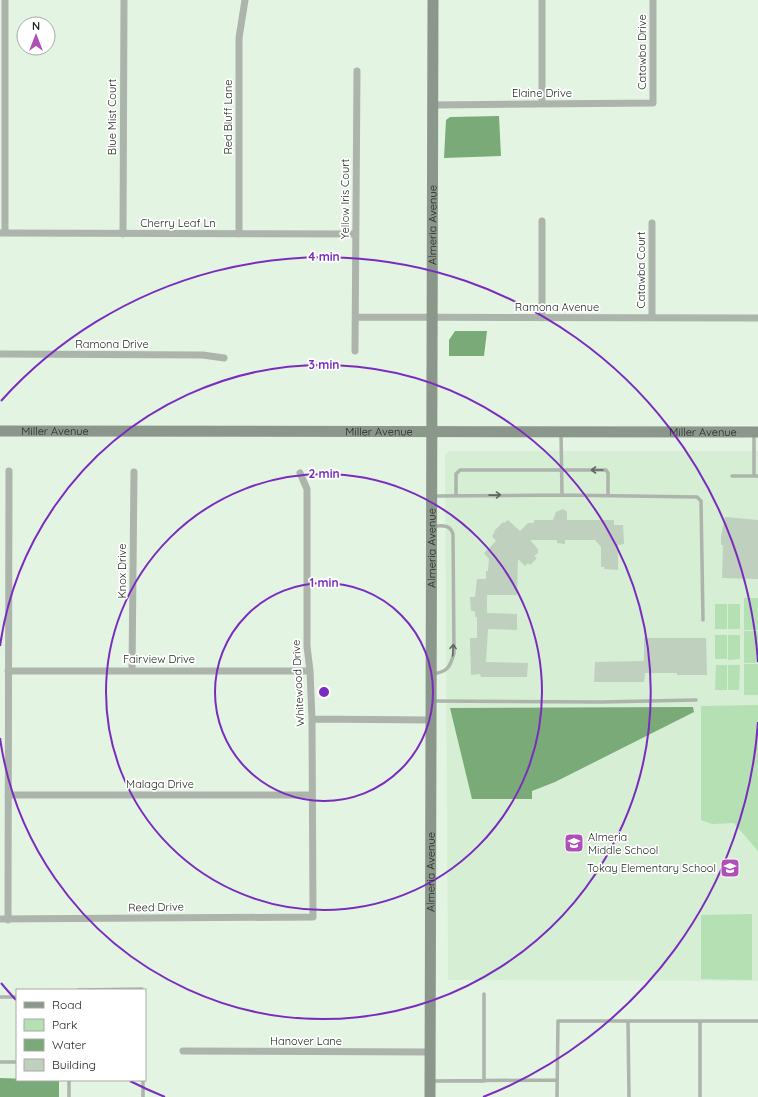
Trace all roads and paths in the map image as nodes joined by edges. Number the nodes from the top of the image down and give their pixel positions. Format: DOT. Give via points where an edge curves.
graph roads {
  1 [pos="5,0"];
  2 [pos="124,0"];
  3 [pos="245,0"];
  4 [pos="433,0"];
  5 [pos="542,0"];
  6 [pos="653,0"];
  7 [pos="357,71"];
  8 [pos="653,103"];
  9 [pos="542,104"];
  10 [pos="432,105"];
  11 [pos="542,221"];
  12 [pos="652,223"];
  13 [pos="2,233"];
  14 [pos="123,234"];
  15 [pos="239,234"];
  16 [pos="356,234"];
  17 [pos="356,317"];
  18 [pos="432,318"];
  19 [pos="542,318"];
  20 [pos="652,318"];
  21 [pos="758,318"];
  22 [pos="355,351"];
  23 [pos="0,354"];
  24 [pos="224,358"];
  25 [pos="0,431"];
  26 [pos="561,431"];
  27 [pos="431,432"];
  28 [pos="756,432"];
  29 [pos="562,470"];
  30 [pos="9,471"];
  31 [pos="134,472"];
  32 [pos="300,474"];
  33 [pos="732,476"];
  34 [pos="756,476"];
  35 [pos="562,495"];
  36 [pos="432,496"];
  37 [pos="456,496"];
  38 [pos="608,496"];
  39 [pos="431,526"];
  40 [pos="703,620"];
  41 [pos="132,670"];
  42 [pos="8,671"];
  43 [pos="310,671"];
  44 [pos="431,674"];
  45 [pos="696,700"];
  46 [pos="430,701"];
  47 [pos="312,719"];
  48 [pos="430,720"];
  49 [pos="8,795"];
  50 [pos="311,795"];
  51 [pos="313,917"];
  52 [pos="0,919"];
  53 [pos="8,920"];
  54 [pos="484,994"];
  55 [pos="0,997"];
  56 [pos="16,997"];
  57 [pos="628,1021"];
  58 [pos="700,1021"];
  59 [pos="758,1021"];
  60 [pos="183,1051"];
  61 [pos="430,1052"];
  62 [pos="0,1062"];
  63 [pos="16,1062"];
  64 [pos="557,1080"];
  65 [pos="69,1081"];
  66 [pos="143,1081"];
  67 [pos="430,1081"];
  68 [pos="484,1081"];
  69 [pos="69,1097"];
  70 [pos="143,1097"];
  71 [pos="430,1097"];
  72 [pos="557,1097"];
  73 [pos="629,1097"];
  74 [pos="700,1097"];
  1 -- 13 [label="street"];
  2 -- 14 [label="street, Blue Mist Court"];
  3 -- 15 [label="street, Red Bluff Lane" via="239,38"];
  4 -- 10 [label="street, Almeria Avenue"];
  5 -- 9 [label="street"];
  6 -- 8 [label="street, Catawba Drive"];
  7 -- 16 [label="street, Yellow Iris Court"];
  8 -- 9 [label="street, Elaine Drive"];
  9 -- 10 [label="street, Elaine Drive"];
  10 -- 18 [label="street, Almeria Avenue"];
  11 -- 19 [label="street"];
  12 -- 20 [label="street, Catawba Court"];
  13 -- 14 [label="street, Cherry Leaf Ln"];
  14 -- 15 [label="street, Cherry Leaf Ln"];
  15 -- 16 [label="street, Cherry Leaf Ln"];
  16 -- 17 [label="street, Yellow Iris Court"];
  17 -- 18 [label="street, Ramona Avenue"];
  17 -- 22 [label="street, Yellow Iris Court"];
  18 -- 19 [label="street, Ramona Avenue"];
  18 -- 27 [label="street, Almeria Avenue"];
  19 -- 20 [label="street, Ramona Avenue"];
  20 -- 21 [label="street, Ramona Avenue"];
  23 -- 24 [label="street, Ramona Drive" via="203,355"];
  25 -- 27 [label="street, Miller Avenue"];
  26 -- 27 [label="street, Miller Avenue"];
  26 -- 28 [label="street, Miller Avenue"];
  26 -- 29 [label="lane"];
  27 -- 36 [label="street, Almeria Avenue"];
  28 -- 34 [label="lane"];
  29 -- 35 [label="lane"];
  29 -- 37 [label="lane" via="460,470 456,474"];
  38 -- 29 [label="lane, one-way" via="606,470"];
  30 -- 42 [label="street"];
  31 -- 41 [label="street, Knox Drive"];
  32 -- 43 [label="street, Whitewood Drive" via="307,489 307,646"];
  33 -- 34 [label="lane"];
  37 -- 35 [label="lane, one-way"];
  35 -- 38 [label="lane"];
  36 -- 37 [label="lane"];
  36 -- 39 [label="street, Almeria Avenue"];
  38 -- 40 [label="lane" via="696,497 701,501"];
  39 -- 44 [label="street, Almeria Avenue"];
  44 -- 39 [label="lane, one-way" via="448,670 454,645 453,534 448,526"];
  41 -- 42 [label="street, Fairview Drive"];
  41 -- 43 [label="street, Fairview Drive"];
  42 -- 49 [label="street"];
  43 -- 47 [label="street, Whitewood Drive"];
  44 -- 46 [label="street, Almeria Avenue"];
  45 -- 46 [label="lane"];
  46 -- 48 [label="street, Almeria Avenue"];
  47 -- 48 [label="street"];
  47 -- 50 [label="street, Whitewood Drive"];
  48 -- 61 [label="street, Almeria Avenue"];
  49 -- 50 [label="street, Malaga Drive"];
  49 -- 53 [label="street"];
  50 -- 51 [label="street, Whitewood Drive"];
  51 -- 53 [label="street, Reed Drive"];
  52 -- 53 [label="street, Reed Drive"];
  54 -- 68 [label="lane"];
  55 -- 56 [label="lane"];
  57 -- 58 [label="lane"];
  57 -- 64 [label="lane" via="558,1021"];
  57 -- 73 [label="lane"];
  58 -- 59 [label="lane"];
  58 -- 74 [label="lane"];
  60 -- 61 [label="street, Hanover Lane"];
  61 -- 67 [label="street, Almeria Avenue"];
  62 -- 63 [label="lane"];
  64 -- 68 [label="lane"];
  64 -- 72 [label="lane"];
  65 -- 69 [label="lane"];
  66 -- 70 [label="lane"];
  67 -- 68 [label="lane"];
  67 -- 71 [label="street, Almeria Avenue"];
}
